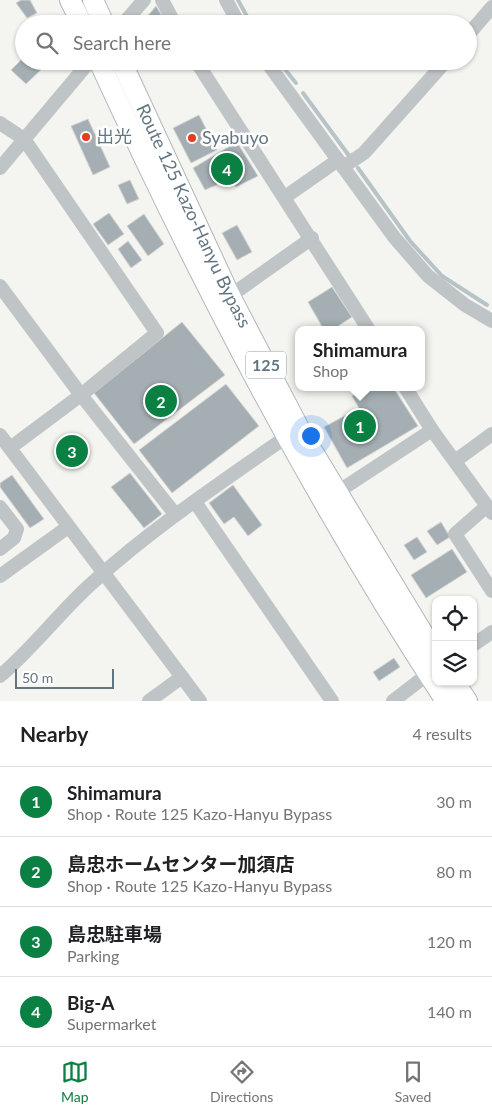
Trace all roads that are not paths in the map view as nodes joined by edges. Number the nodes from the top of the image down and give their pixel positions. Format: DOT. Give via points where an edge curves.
graph roads {
  1 [pos="70,0"];
  2 [pos="93,0"];
  3 [pos="144,0"];
  4 [pos="162,0"];
  5 [pos="226,0"];
  6 [pos="492,7"];
  7 [pos="78,15"];
  8 [pos="100,15"];
  9 [pos="131,15"];
  10 [pos="170,15"];
  11 [pos="234,15"];
  12 [pos="477,24"];
  13 [pos="82,70"];
  14 [pos="104,70"];
  15 [pos="125,70"];
  16 [pos="202,70"];
  17 [pos="273,70"];
  18 [pos="438,70"];
  19 [pos="0,123"];
  20 [pos="24,139"];
  21 [pos="347,162"];
  22 [pos="0,168"];
  23 [pos="285,197"];
  24 [pos="312,238"];
  25 [pos="0,286"];
  26 [pos="230,296"];
  27 [pos="492,321"];
  28 [pos="367,326"];
  29 [pos="408,391"];
  30 [pos="80,395"];
  31 [pos="432,430"];
  32 [pos="492,434"];
  33 [pos="0,435"];
  34 [pos="286,437"];
  35 [pos="10,448"];
  36 [pos="455,461"];
  37 [pos="336,493"];
  38 [pos="195,502"];
  39 [pos="0,507"];
  40 [pos="490,510"];
  41 [pos="175,514"];
  42 [pos="68,527"];
  43 [pos="0,549"];
  44 [pos="104,574"];
  45 [pos="0,576"];
  46 [pos="492,591"];
  47 [pos="492,632"];
  48 [pos="477,642"];
  49 [pos="432,649"];
  50 [pos="428,674"];
  51 [pos="0,676"];
  52 [pos="182,677"];
  53 [pos="457,686"];
  54 [pos="149,701"];
  55 [pos="200,701"];
  56 [pos="332,701"];
  57 [pos="393,701"];
  58 [pos="446,701"];
  59 [pos="467,701"];
  1 -- 7 [label="highway"];
  2 -- 8 [label="highway"];
  3 -- 9 [label="street"];
  4 -- 10 [label="street"];
  5 -- 11 [label="street"];
  6 -- 12 [label="street"];
  13 -- 20 [label="street"];
  14 -- 34 [label="highway, Route 125 Kazo-Hanyu Bypass / 125" via="153,179"];
  15 -- 26 [label="highway, Route 125 Kazo-Hanyu Bypass / 125"];
  16 -- 23 [label="street"];
  17 -- 21 [label="street"];
  18 -- 21 [label="street" via="370,147"];
  19 -- 20 [label="street"];
  20 -- 22 [label="street"];
  20 -- 30 [label="street" via="157,333"];
  21 -- 23 [label="street"];
  21 -- 27 [label="street" via="394,237 428,276"];
  23 -- 24 [label="street"];
  24 -- 26 [label="street"];
  24 -- 28 [label="street"];
  25 -- 30 [label="street"];
  26 -- 37 [label="highway, Route 125 Kazo-Hanyu Bypass / 125"];
  29 -- 31 [label="street"];
  30 -- 35 [label="street"];
  30 -- 41 [label="street"];
  31 -- 36 [label="street"];
  31 -- 37 [label="street"];
  32 -- 36 [label="street"];
  33 -- 35 [label="street"];
  34 -- 38 [label="street"];
  34 -- 50 [label="highway, Route 125 Kazo-Hanyu Bypass / 125" via="353,555"];
  35 -- 42 [label="street"];
  36 -- 40 [label="street"];
  37 -- 49 [label="highway, Route 125 Kazo-Hanyu Bypass / 125"];
  38 -- 41 [label="street"];
  38 -- 56 [label="street"];
  39 -- 43 [label="street" via="16,529 14,538"];
  40 -- 46 [label="street" via="455,534"];
  41 -- 44 [label="street"];
  42 -- 44 [label="street"];
  42 -- 45 [label="street"];
  44 -- 51 [label="street"];
  44 -- 52 [label="street"];
  47 -- 48 [label="street"];
  50 -- 57 [label="street"];
  50 -- 58 [label="highway, Route 125 Kazo-Hanyu Bypass / 125"];
  52 -- 54 [label="street"];
  52 -- 55 [label="street"];
  53 -- 59 [label="highway"];
}
